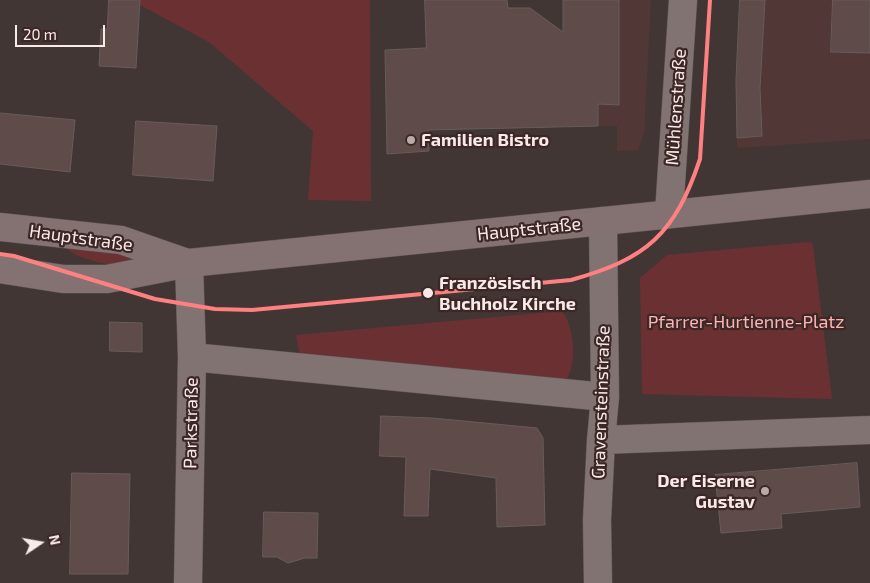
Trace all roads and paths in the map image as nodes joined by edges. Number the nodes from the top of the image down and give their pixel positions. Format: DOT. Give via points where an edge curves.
graph roads {
  1 [pos="683,0"];
  2 [pos="870,194"];
  3 [pos="669,214"];
  4 [pos="603,221"];
  5 [pos="0,227"];
  6 [pos="189,263"];
  7 [pos="0,269"];
  8 [pos="192,358"];
  9 [pos="605,397"];
  10 [pos="870,430"];
  11 [pos="601,440"];
  12 [pos="188,583"];
  13 [pos="598,583"];
  1 -- 3 [label="street, Mühlenstraße"];
  2 -- 3 [label="main road, Hauptstraße"];
  3 -- 4 [label="main road, Hauptstraße"];
  4 -- 6 [label="main road, Hauptstraße"];
  4 -- 9 [label="street, Gravensteinstraße"];
  5 -- 6 [label="main road, Hauptstraße" via="121,240"];
  6 -- 7 [label="main road, Hauptstraße" via="107,279 63,279"];
  6 -- 8 [label="street, Parkstraße"];
  8 -- 9 [label="street"];
  8 -- 12 [label="street, Parkstraße"];
  9 -- 11 [label="street, Gravensteinstraße"];
  10 -- 11 [label="street"];
  11 -- 13 [label="street, Gravensteinstraße"];
}
